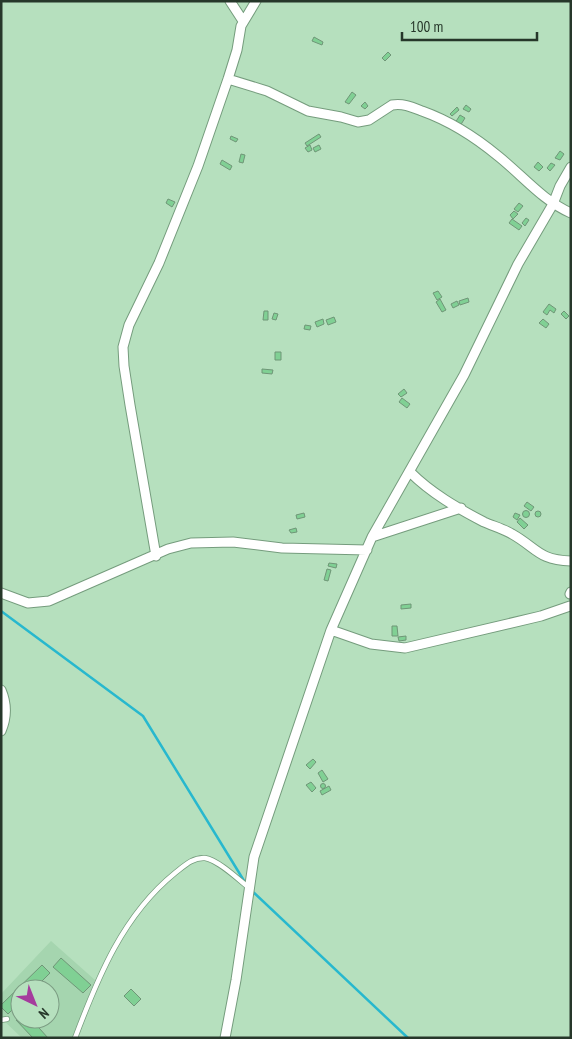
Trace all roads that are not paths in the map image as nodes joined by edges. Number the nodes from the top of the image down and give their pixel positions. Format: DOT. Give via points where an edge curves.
graph roads {
  1 [pos="230,1"];
  2 [pos="256,1"];
  3 [pos="243,21"];
  4 [pos="228,79"];
  5 [pos="571,166"];
  6 [pos="553,204"];
  7 [pos="571,213"];
  8 [pos="410,472"];
  9 [pos="461,508"];
  10 [pos="372,537"];
  11 [pos="367,550"];
  12 [pos="156,556"];
  13 [pos="571,561"];
  14 [pos="1,593"];
  15 [pos="570,606"];
  16 [pos="331,630"];
  17 [pos="1,690"];
  18 [pos="1,731"];
  19 [pos="249,888"];
  20 [pos="8,1019"];
  21 [pos="1,1020"];
  22 [pos="75,1038"];
  23 [pos="225,1038"];
  1 -- 3 [label="street"];
  2 -- 3 [label="street"];
  3 -- 4 [label="street"];
  4 -- 6 [label="street" via="268,91 308,111 358,122 369,120 397,104 440,118 498,156"];
  4 -- 12 [label="street" via="198,166 159,263 129,325 123,347 127,390"];
  5 -- 6 [label="street"];
  6 -- 7 [label="street"];
  6 -- 8 [label="street" via="518,264 464,375"];
  8 -- 9 [label="street" via="424,486"];
  8 -- 10 [label="street"];
  9 -- 10 [label="street"];
  9 -- 13 [label="street" via="512,534 546,558"];
  10 -- 11 [label="street"];
  11 -- 12 [label="street" via="206,542 181,545"];
  11 -- 16 [label="street"];
  12 -- 14 [label="street" via="49,601 28,603"];
  15 -- 16 [label="street" via="541,616 405,648 371,644"];
  16 -- 19 [label="street" via="254,856"];
  17 -- 18 [label="street" via="6,708"];
  19 -- 22 [label="lane" via="207,858 188,862 160,885 131,920 111,952"];
  19 -- 23 [label="street"];
  20 -- 21 [label="lane"];
}
